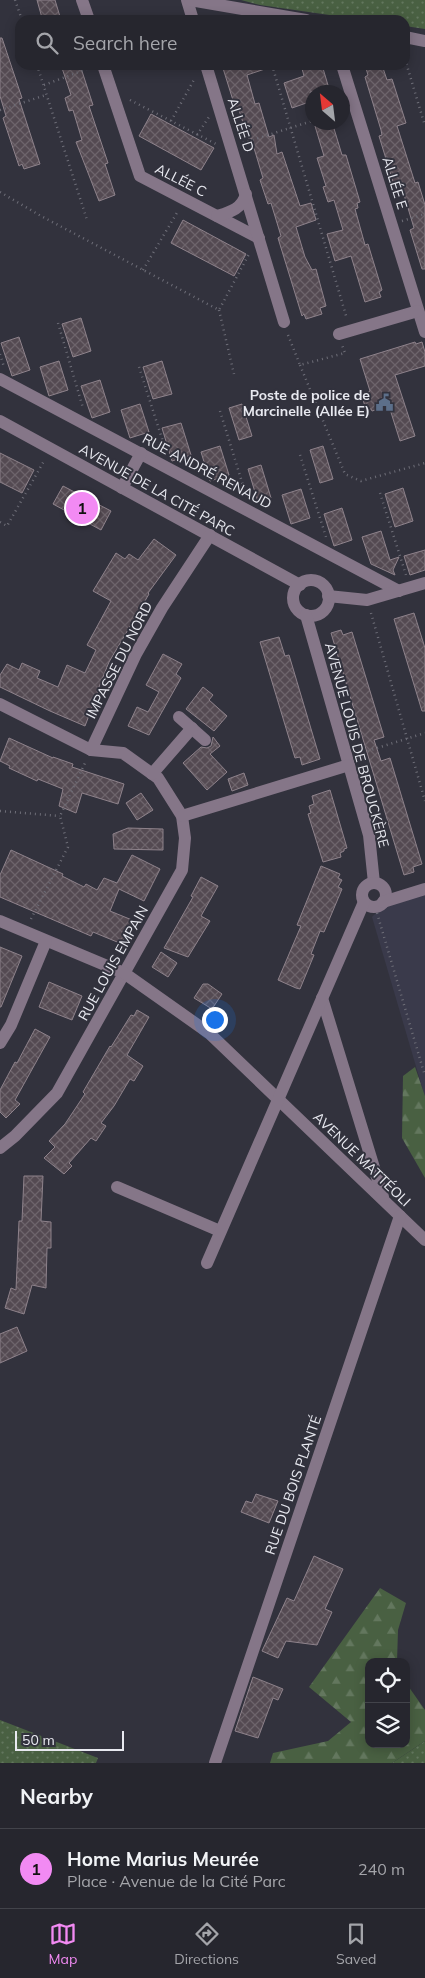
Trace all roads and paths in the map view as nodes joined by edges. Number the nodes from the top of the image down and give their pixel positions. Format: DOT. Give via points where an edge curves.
graph roads {
  1 [pos="15,0"];
  2 [pos="82,0"];
  3 [pos="188,0"];
  4 [pos="20,15"];
  5 [pos="87,15"];
  6 [pos="192,15"];
  7 [pos="276,15"];
  8 [pos="410,38"];
  9 [pos="425,41"];
  10 [pos="39,70"];
  11 [pos="84,70"];
  12 [pos="106,70"];
  13 [pos="201,70"];
  14 [pos="202,70"];
  15 [pos="274,70"];
  16 [pos="344,70"];
  17 [pos="408,70"];
  18 [pos="44,85"];
  19 [pos="47,95"];
  20 [pos="130,100"];
  21 [pos="0,110"];
  22 [pos="171,121"];
  23 [pos="305,123"];
  24 [pos="425,126"];
  25 [pos="291,128"];
  26 [pos="233,150"];
  27 [pos="0,192"];
  28 [pos="246,194"];
  29 [pos="184,199"];
  30 [pos="425,214"];
  31 [pos="217,216"];
  32 [pos="86,220"];
  33 [pos="391,224"];
  34 [pos="259,238"];
  35 [pos="143,270"];
  36 [pos="219,310"];
  37 [pos="418,310"];
  38 [pos="284,322"];
  39 [pos="58,324"];
  40 [pos="351,330"];
  41 [pos="425,332"];
  42 [pos="339,334"];
  43 [pos="300,365"];
  44 [pos="139,367"];
  45 [pos="234,374"];
  46 [pos="0,379"];
  47 [pos="220,410"];
  48 [pos="0,421"];
  49 [pos="89,426"];
  50 [pos="48,453"];
  51 [pos="141,453"];
  52 [pos="300,455"];
  53 [pos="425,464"];
  54 [pos="171,469"];
  55 [pos="122,488"];
  56 [pos="380,494"];
  57 [pos="250,512"];
  58 [pos="0,522"];
  59 [pos="210,535"];
  60 [pos="332,555"];
  61 [pos="425,583"];
  62 [pos="300,585"];
  63 [pos="404,589"];
  64 [pos="328,596"];
  65 [pos="367,600"];
  66 [pos="306,615"];
  67 [pos="0,704"];
  68 [pos="179,717"];
  69 [pos="192,728"];
  70 [pos="425,733"];
  71 [pos="406,738"];
  72 [pos="205,740"];
  73 [pos="91,750"];
  74 [pos="348,761"];
  75 [pos="152,774"];
  76 [pos="425,801"];
  77 [pos="0,811"];
  78 [pos="60,816"];
  79 [pos="182,816"];
  80 [pos="374,883"];
  81 [pos="425,889"];
  82 [pos="374,904"];
  83 [pos="0,922"];
  84 [pos="25,932"];
  85 [pos="46,941"];
  86 [pos="124,973"];
  87 [pos="322,998"];
  88 [pos="0,1043"];
  89 [pos="425,1076"];
  90 [pos="278,1099"];
  91 [pos="0,1148"];
  92 [pos="117,1187"];
  93 [pos="383,1200"];
  94 [pos="400,1216"];
  95 [pos="220,1231"];
  96 [pos="425,1240"];
  97 [pos="207,1263"];
  98 [pos="215,1763"];
  1 -- 4 [label="path"];
  2 -- 5 [label="street"];
  3 -- 6 [label="street"];
  3 -- 7 [label="street"];
  8 -- 9 [label="street"];
  10 -- 18 [label="path"];
  11 -- 18 [label="path"];
  12 -- 29 [label="street, ALLÉE C" via="140,176"];
  13 -- 22 [label="path"];
  14 -- 26 [label="street, ALLÉE D"];
  15 -- 25 [label="path"];
  16 -- 33 [label="street, ALLÉE E"];
  17 -- 24 [label="path"];
  18 -- 19 [label="path"];
  19 -- 21 [label="path"];
  19 -- 32 [label="path"];
  20 -- 22 [label="path"];
  22 -- 26 [label="path"];
  23 -- 25 [label="path"];
  25 -- 26 [label="path"];
  25 -- 40 [label="path"];
  26 -- 28 [label="street, ALLÉE D"];
  27 -- 35 [label="path"];
  28 -- 31 [label="street" via="239,207"];
  28 -- 34 [label="street, ALLÉE D"];
  29 -- 31 [label="street, ALLÉE C"];
  29 -- 35 [label="path"];
  30 -- 33 [label="path"];
  31 -- 34 [label="street, ALLÉE C"];
  33 -- 37 [label="street, ALLÉE E"];
  34 -- 36 [label="path"];
  34 -- 38 [label="street, ALLÉE D"];
  35 -- 36 [label="path"];
  36 -- 45 [label="path"];
  37 -- 40 [label="street"];
  37 -- 41 [label="street, ALLÉE E"];
  38 -- 43 [label="path"];
  39 -- 49 [label="path"];
  40 -- 42 [label="street"];
  42 -- 43 [label="path" via="344,353"];
  43 -- 53 [label="path" via="345,474 362,481"];
  44 -- 54 [label="path"];
  46 -- 49 [label="street, RUE ANDRÉ RENAUD"];
  47 -- 57 [label="path"];
  48 -- 55 [label="street, AVENUE DE LA CITÉ PARC"];
  49 -- 51 [label="street, RUE ANDRÉ RENAUD"];
  50 -- 58 [label="path" via="7,526"];
  51 -- 54 [label="street, RUE ANDRÉ RENAUD"];
  51 -- 55 [label="street"];
  52 -- 60 [label="path"];
  54 -- 57 [label="street, RUE ANDRÉ RENAUD"];
  55 -- 59 [label="street, AVENUE DE LA CITÉ PARC"];
  56 -- 63 [label="path"];
  57 -- 60 [label="street, RUE ANDRÉ RENAUD"];
  59 -- 62 [label="street, AVENUE DE LA CITÉ PARC"];
  59 -- 73 [label="street, IMPASSE DU NORD" via="136,654"];
  60 -- 63 [label="street, RUE ANDRÉ RENAUD"];
  61 -- 63 [label="street"];
  62 -- 64 [label="street" via="309,580 315,581 324,586"];
  62 -- 66 [label="street" via="294,594 294,604"];
  63 -- 65 [label="street"];
  64 -- 65 [label="street"];
  64 -- 66 [label="street" via="322,612"];
  65 -- 71 [label="path"];
  66 -- 74 [label="street, AVENUE LOUIS DE BROUCKÈRE"];
  67 -- 73 [label="street, RUE LOUIS EMPAIN"];
  68 -- 69 [label="street"];
  69 -- 72 [label="street"];
  69 -- 75 [label="street"];
  70 -- 71 [label="path"];
  71 -- 74 [label="path"];
  71 -- 76 [label="path"];
  73 -- 75 [label="street, RUE LOUIS EMPAIN" via="123,753"];
  73 -- 78 [label="path"];
  74 -- 79 [label="street"];
  74 -- 80 [label="street, AVENUE LOUIS DE BROUCKÈRE" via="369,835"];
  75 -- 79 [label="street, RUE LOUIS EMPAIN" via="158,778"];
  77 -- 78 [label="path"];
  78 -- 84 [label="path" via="68,847"];
  79 -- 86 [label="street, RUE LOUIS EMPAIN" via="185,838 182,870"];
  80 -- 82 [label="street" via="362,892"];
  80 -- 82 [label="street" via="380,885 386,896"];
  81 -- 82 [label="street"];
  82 -- 87 [label="street"];
  82 -- 89 [label="path"];
  83 -- 84 [label="street, AVENUE MATTÉOLI"];
  84 -- 85 [label="street, AVENUE MATTÉOLI"];
  85 -- 86 [label="street, AVENUE MATTÉOLI"];
  85 -- 88 [label="street" via="11,1025"];
  86 -- 90 [label="street, AVENUE MATTÉOLI" via="209,1033"];
  86 -- 91 [label="street, RUE LOUIS EMPAIN" via="57,1093"];
  87 -- 90 [label="street"];
  87 -- 93 [label="street"];
  90 -- 93 [label="street, AVENUE MATTÉOLI"];
  90 -- 95 [label="street"];
  92 -- 95 [label="street"];
  93 -- 94 [label="street, AVENUE MATTÉOLI"];
  94 -- 96 [label="street, AVENUE MATTÉOLI"];
  94 -- 98 [label="street, RUE DU BOIS PLANTÉ"];
  95 -- 97 [label="street"];
}
